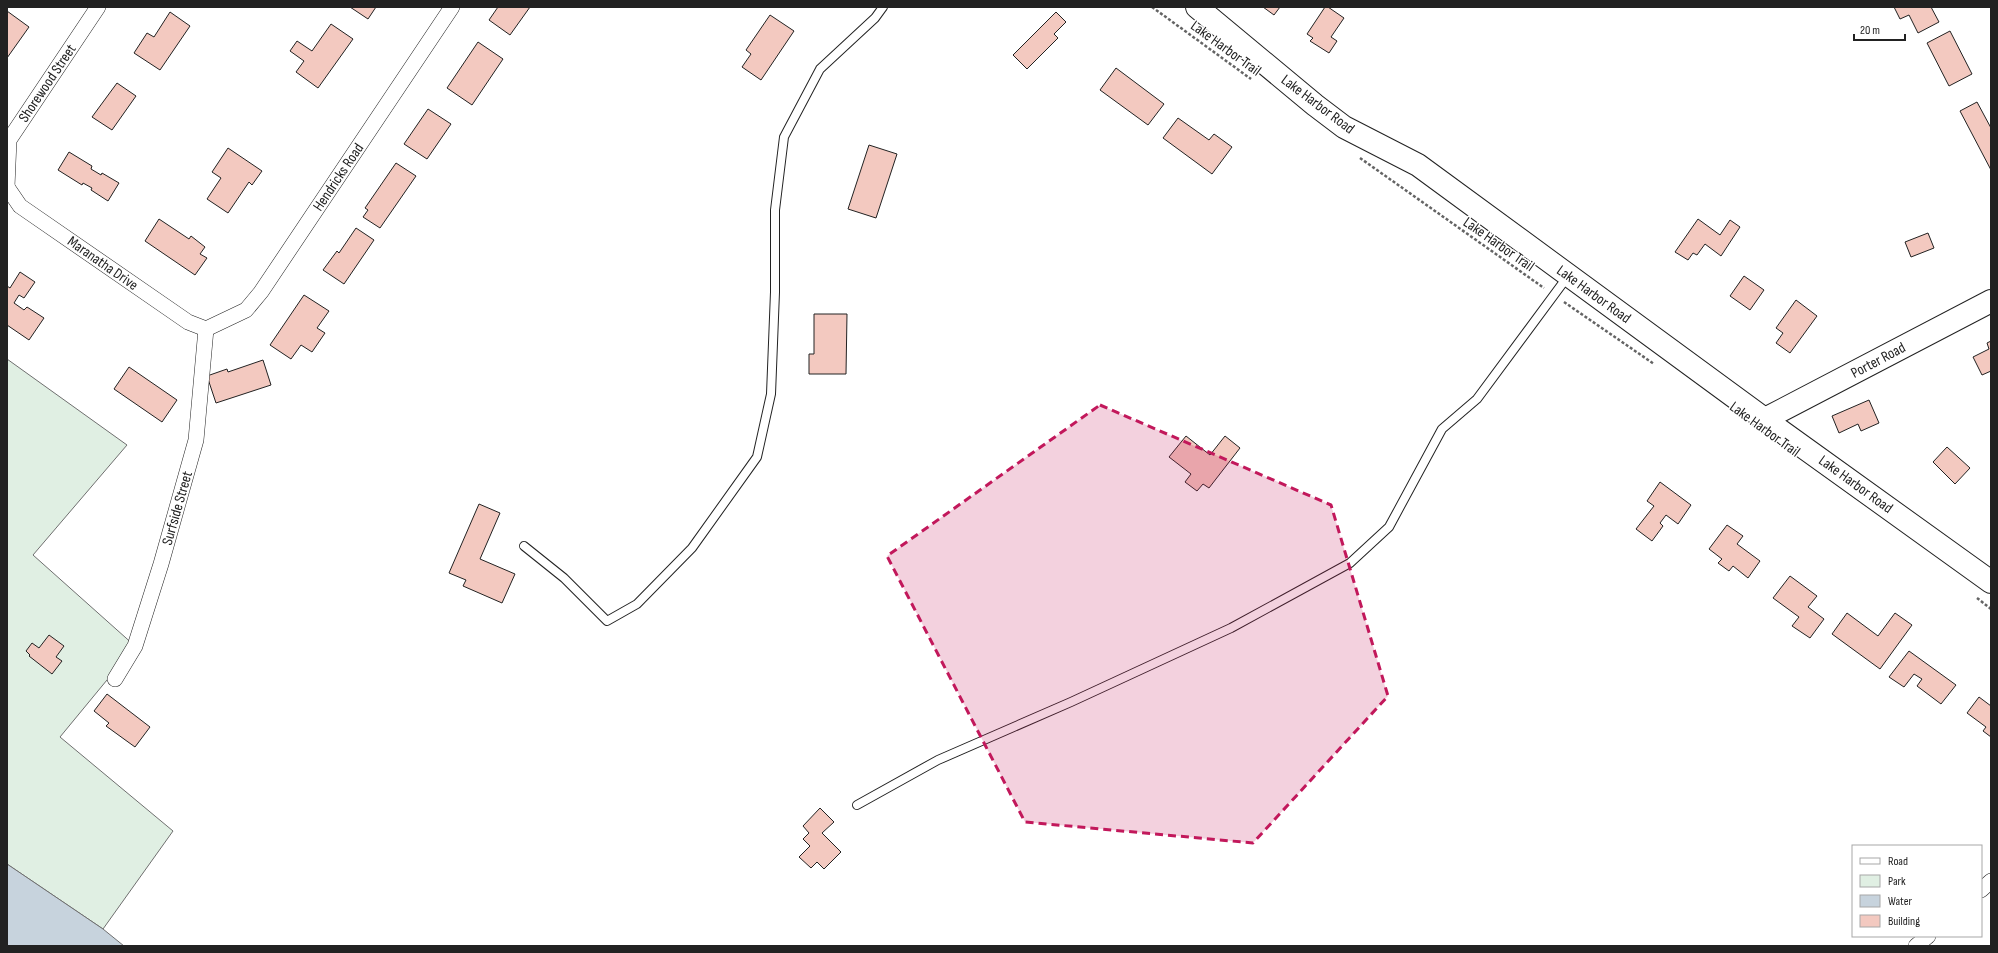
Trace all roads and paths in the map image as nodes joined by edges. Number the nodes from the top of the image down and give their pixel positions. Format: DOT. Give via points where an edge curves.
graph roads {
  1 [pos="98,7"];
  2 [pos="452,7"];
  3 [pos="883,7"];
  4 [pos="1152,7"];
  5 [pos="1197,7"];
  6 [pos="1254,82"];
  7 [pos="1357,156"];
  8 [pos="7,187"];
  9 [pos="1569,275"];
  10 [pos="1554,295"];
  11 [pos="1991,301"];
  12 [pos="206,329"];
  13 [pos="1659,368"];
  14 [pos="1764,419"];
  15 [pos="524,546"];
  16 [pos="1991,582"];
  17 [pos="1974,596"];
  18 [pos="1991,609"];
  19 [pos="115,679"];
  20 [pos="857,805"];
  21 [pos="1991,881"];
  22 [pos="1982,889"];
  23 [pos="1927,937"];
  24 [pos="1916,946"];
  1 -- 8 [label="street, Shorewood Street" via="9,140"];
  2 -- 12 [label="street, Hendricks Road" via="261,292 246,310"];
  3 -- 15 [label="lane" via="875,18 820,69 784,137 775,210 771,394 757,457 692,548 637,604 607,620 564,578"];
  4 -- 6 [label="path, Lake Harbor Trail"];
  5 -- 9 [label="street, Lake Harbor Road" via="1344,126 1418,164"];
  7 -- 10 [label="path, Lake Harbor Trail"];
  8 -- 12 [label="street, Maranatha Drive" via="20,206 188,322"];
  9 -- 10 [label="lane"];
  9 -- 14 [label="street, Lake Harbor Road"];
  10 -- 13 [label="path, Lake Harbor Trail"];
  10 -- 20 [label="lane" via="1477,399 1442,429 1389,527 1350,563 1231,628 938,760"];
  11 -- 14 [label="street, Porter Road"];
  12 -- 19 [label="street, Surfside Street" via="196,440 135,646"];
  14 -- 16 [label="street, Lake Harbor Road"];
  17 -- 18 [label="path"];
  21 -- 22 [label="street"];
  23 -- 24 [label="street"];
}
